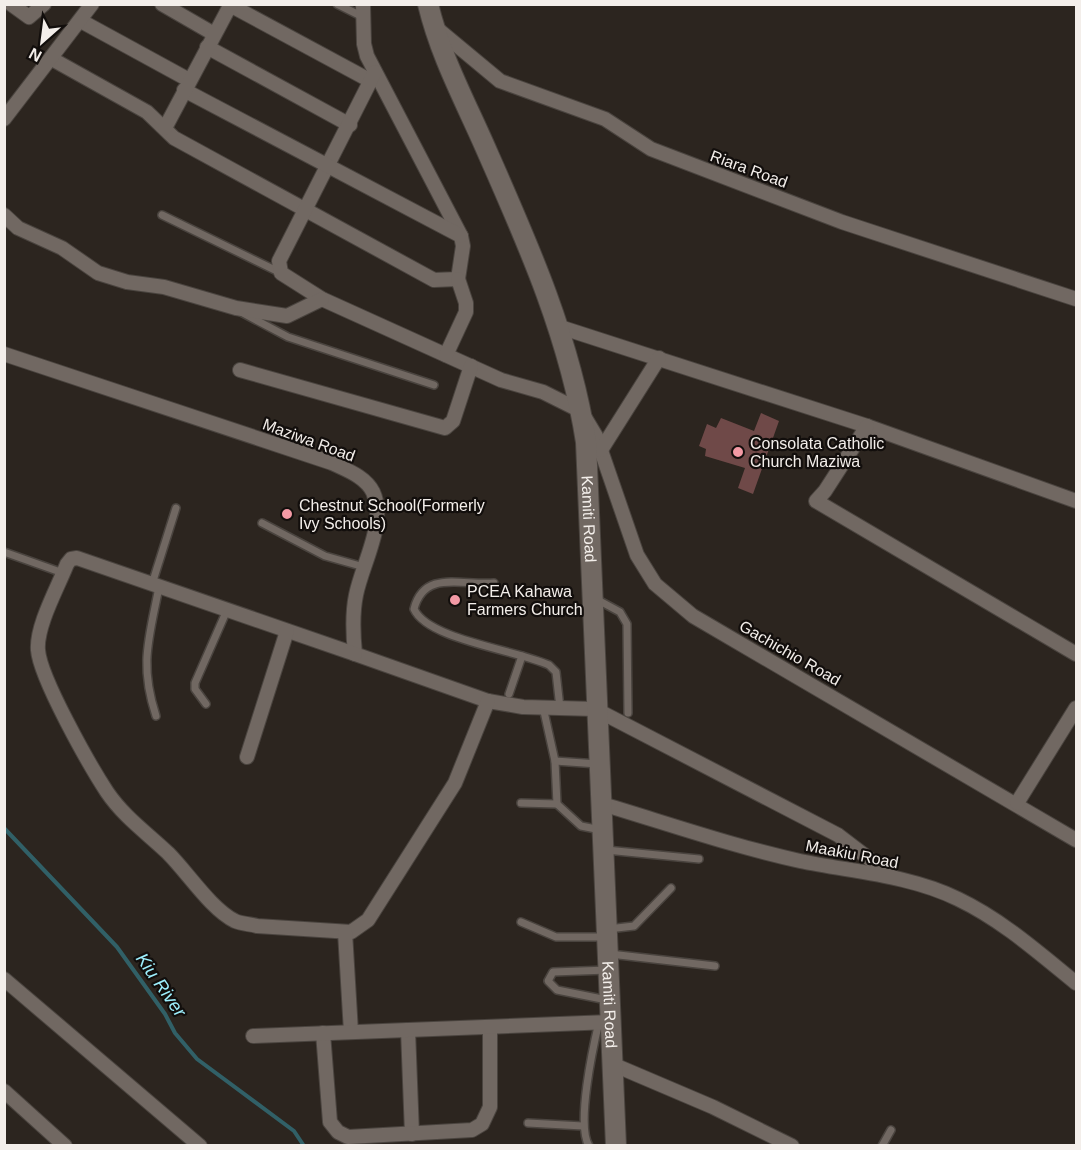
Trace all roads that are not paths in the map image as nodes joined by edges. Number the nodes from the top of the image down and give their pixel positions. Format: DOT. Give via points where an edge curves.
graph roads {
  1 [pos="10,4"];
  2 [pos="44,4"];
  3 [pos="92,4"];
  4 [pos="162,4"];
  5 [pos="337,4"];
  6 [pos="428,4"];
  7 [pos="230,5"];
  8 [pos="363,11"];
  9 [pos="81,21"];
  10 [pos="433,26"];
  11 [pos="214,34"];
  12 [pos="207,47"];
  13 [pos="52,59"];
  14 [pos="373,77"];
  15 [pos="186,85"];
  16 [pos="4,119"];
  17 [pos="350,124"];
  18 [pos="165,128"];
  19 [pos="328,168"];
  20 [pos="305,211"];
  21 [pos="4,215"];
  22 [pos="162,215"];
  23 [pos="461,236"];
  24 [pos="281,273"];
  25 [pos="458,279"];
  26 [pos="322,299"];
  27 [pos="1077,299"];
  28 [pos="236,308"];
  29 [pos="560,327"];
  30 [pos="4,354"];
  31 [pos="446,355"];
  32 [pos="659,358"];
  33 [pos="471,366"];
  34 [pos="240,369"];
  35 [pos="434,385"];
  36 [pos="581,411"];
  37 [pos="867,426"];
  38 [pos="601,450"];
  39 [pos="1077,501"];
  40 [pos="176,508"];
  41 [pos="262,524"];
  42 [pos="4,552"];
  43 [pos="364,567"];
  44 [pos="63,573"];
  45 [pos="494,583"];
  46 [pos="155,586"];
  47 [pos="590,596"];
  48 [pos="227,610"];
  49 [pos="287,631"];
  50 [pos="355,654"];
  51 [pos="1077,654"];
  52 [pos="522,656"];
  53 [pos="509,694"];
  54 [pos="488,701"];
  55 [pos="206,704"];
  56 [pos="543,707"];
  57 [pos="560,708"];
  58 [pos="1077,708"];
  59 [pos="595,709"];
  60 [pos="628,713"];
  61 [pos="156,716"];
  62 [pos="247,757"];
  63 [pos="555,761"];
  64 [pos="598,764"];
  65 [pos="521,803"];
  66 [pos="599,803"];
  67 [pos="1017,803"];
  68 [pos="556,804"];
  69 [pos="601,840"];
  70 [pos="1077,840"];
  71 [pos="699,858"];
  72 [pos="893,877"];
  73 [pos="671,888"];
  74 [pos="520,922"];
  75 [pos="345,932"];
  76 [pos="606,948"];
  77 [pos="715,966"];
  78 [pos="4,979"];
  79 [pos="1077,983"];
  80 [pos="609,1000"];
  81 [pos="605,1022"];
  82 [pos="490,1027"];
  83 [pos="408,1030"];
  84 [pos="351,1032"];
  85 [pos="323,1033"];
  86 [pos="253,1036"];
  87 [pos="612,1064"];
  88 [pos="4,1091"];
  89 [pos="528,1123"];
  90 [pos="583,1126"];
  91 [pos="891,1130"];
  92 [pos="412,1134"];
  93 [pos="65,1146"];
  94 [pos="201,1146"];
  95 [pos="589,1146"];
  96 [pos="616,1146"];
  97 [pos="792,1146"];
  98 [pos="882,1146"];
  1 -- 2 [label="street" via="29,17"];
  3 -- 9 [label="street"];
  4 -- 11 [label="street"];
  5 -- 8 [label="lane"];
  6 -- 10 [label="main road, Kamiti Road"];
  7 -- 11 [label="street"];
  7 -- 14 [label="street"];
  8 -- 14 [label="street" via="364,44"];
  9 -- 13 [label="street"];
  9 -- 15 [label="street"];
  10 -- 27 [label="street, Riara Road" via="500,81 605,119 659,153 843,222"];
  10 -- 29 [label="main road, Kamiti Road"];
  11 -- 12 [label="street"];
  12 -- 15 [label="street"];
  12 -- 17 [label="street"];
  13 -- 16 [label="street"];
  13 -- 18 [label="street" via="131,102"];
  14 -- 17 [label="street"];
  14 -- 23 [label="street"];
  15 -- 18 [label="street"];
  15 -- 19 [label="street"];
  17 -- 19 [label="street"];
  18 -- 20 [label="street" via="174,138"];
  19 -- 20 [label="street"];
  19 -- 23 [label="street"];
  20 -- 24 [label="street" via="279,261"];
  20 -- 25 [label="street" via="434,280"];
  21 -- 28 [label="street" via="18,228 62,248 98,273"];
  22 -- 24 [label="lane"];
  23 -- 25 [label="street"];
  24 -- 26 [label="street"];
  25 -- 31 [label="street" via="466,312"];
  26 -- 28 [label="street" via="287,316"];
  26 -- 31 [label="street"];
  28 -- 35 [label="lane" via="288,337"];
  29 -- 32 [label="street"];
  29 -- 36 [label="main road, Kamiti Road"];
  30 -- 43 [label="street, Maziwa Road" via="332,463 360,477 372,489 377,503 377,522"];
  31 -- 33 [label="street"];
  32 -- 37 [label="street"];
  32 -- 38 [label="street"];
  33 -- 34 [label="street" via="453,421 445,428"];
  33 -- 36 [label="street" via="543,392"];
  36 -- 38 [label="street, Gachichio Road"];
  36 -- 47 [label="main road, Kamiti Road" via="586,442"];
  37 -- 39 [label="street"];
  37 -- 51 [label="street" via="816,501"];
  38 -- 67 [label="street, Gachichio Road" via="637,555 655,584 672,601"];
  40 -- 46 [label="lane"];
  41 -- 43 [label="lane" via="325,556"];
  42 -- 44 [label="lane"];
  43 -- 50 [label="street, Maziwa Road" via="353,613"];
  44 -- 46 [label="street" via="71,559 77,558"];
  44 -- 75 [label="street" via="43,622 38,655 66,717 108,793 235,921"];
  45 -- 52 [label="lane" via="438,581 423,590 414,609 426,624 466,641"];
  46 -- 48 [label="street"];
  46 -- 61 [label="lane" via="146,665 147,687"];
  47 -- 59 [label="main road, Kamiti Road"];
  47 -- 60 [label="lane" via="620,612 627,624"];
  48 -- 49 [label="street"];
  48 -- 55 [label="lane" via="195,683"];
  49 -- 50 [label="street"];
  49 -- 62 [label="street"];
  50 -- 54 [label="street"];
  52 -- 53 [label="lane"];
  52 -- 57 [label="lane" via="549,665 556,672"];
  54 -- 56 [label="street"];
  54 -- 75 [label="street" via="455,783 408,861 368,920"];
  56 -- 57 [label="street"];
  56 -- 63 [label="lane"];
  57 -- 59 [label="street"];
  58 -- 67 [label="street"];
  59 -- 64 [label="main road, Kamiti Road"];
  59 -- 72 [label="street" via="838,835"];
  63 -- 64 [label="lane"];
  63 -- 68 [label="lane"];
  64 -- 66 [label="main road, Kamiti Road"];
  65 -- 68 [label="lane"];
  66 -- 69 [label="main road, Kamiti Road"];
  66 -- 72 [label="street, Maakiu Road" via="798,860"];
  67 -- 70 [label="street, Gachichio Road"];
  68 -- 69 [label="lane"];
  69 -- 71 [label="lane"];
  69 -- 76 [label="main road, Kamiti Road"];
  72 -- 79 [label="street, Maakiu Road" via="957,898 985,913"];
  73 -- 76 [label="lane"];
  74 -- 76 [label="lane" via="556,937"];
  75 -- 84 [label="street"];
  76 -- 77 [label="lane"];
  76 -- 80 [label="main road, Kamiti Road"];
  76 -- 80 [label="lane" via="553,972 548,981 557,990"];
  78 -- 94 [label="street"];
  80 -- 81 [label="main road, Kamiti Road"];
  81 -- 82 [label="street"];
  81 -- 87 [label="main road, Kamiti Road"];
  81 -- 90 [label="lane" via="591,1057"];
  82 -- 83 [label="street"];
  82 -- 92 [label="street" via="490,1107 485,1122 472,1130"];
  83 -- 84 [label="street"];
  83 -- 92 [label="street"];
  84 -- 85 [label="street"];
  85 -- 86 [label="street"];
  85 -- 92 [label="street" via="330,1122 338,1132 348,1137"];
  87 -- 96 [label="main road, Kamiti Road"];
  87 -- 97 [label="street, Kamiti Road"];
  88 -- 93 [label="street"];
  89 -- 90 [label="lane"];
  90 -- 95 [label="lane"];
  91 -- 98 [label="lane"];
}
